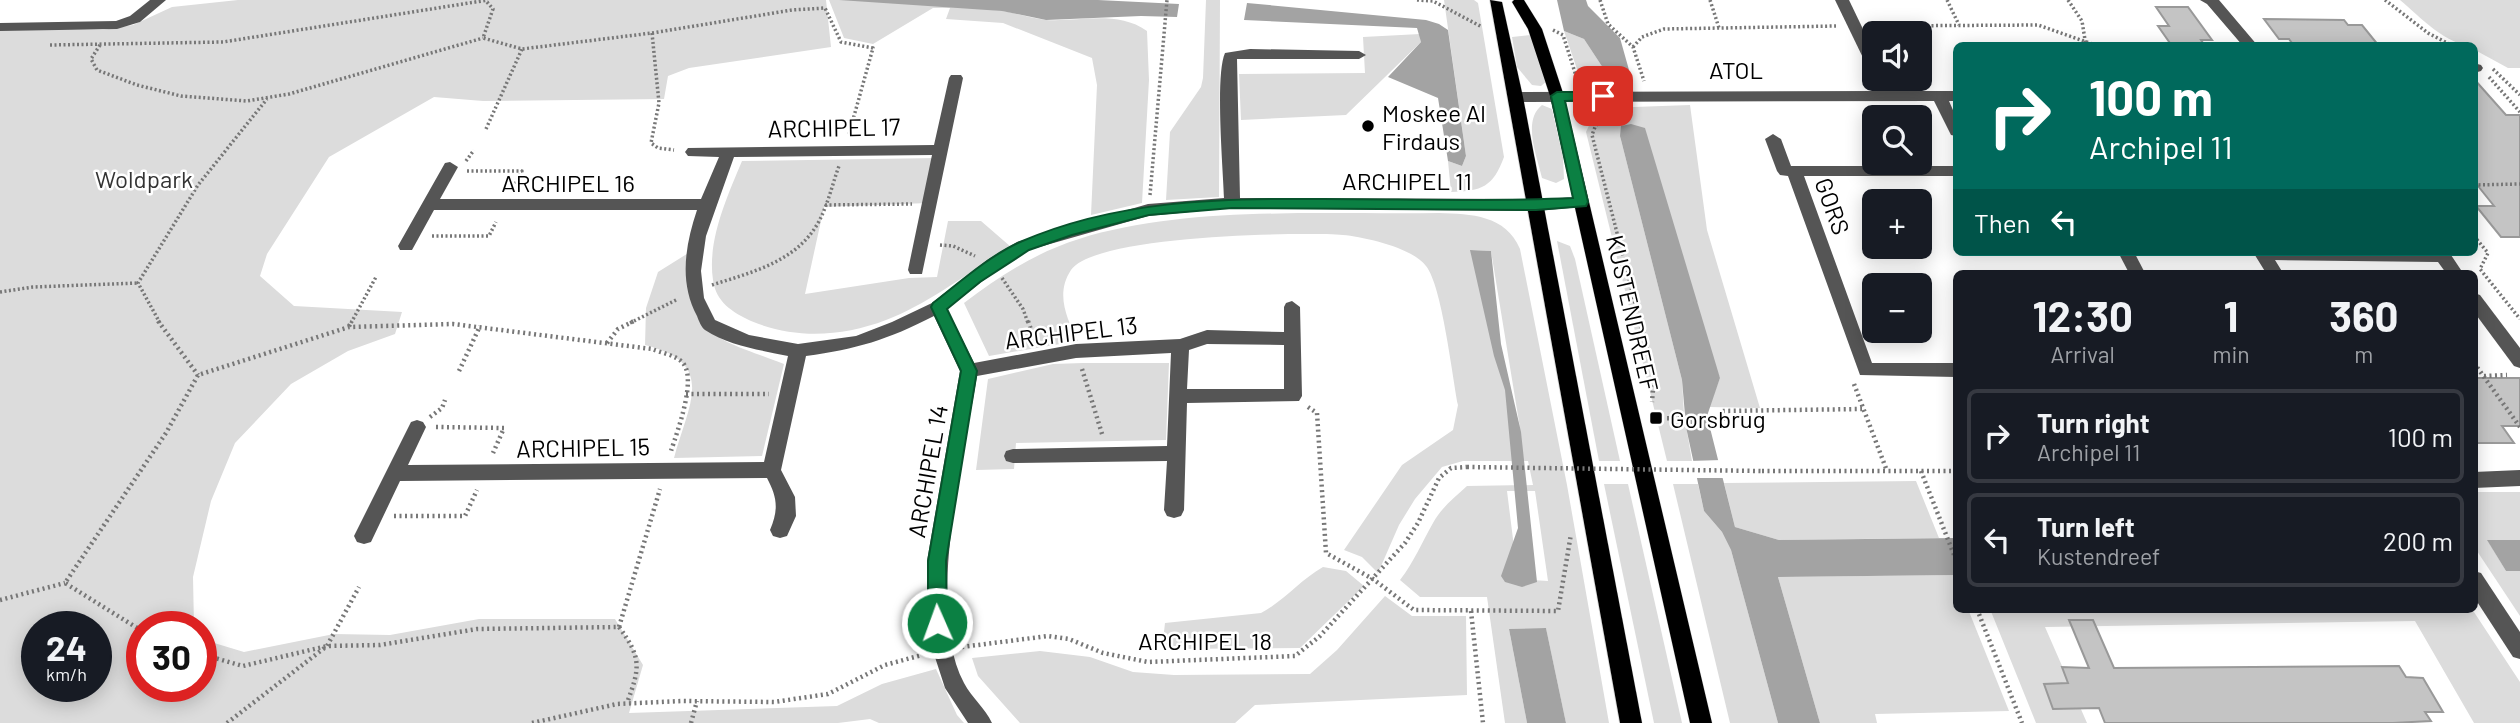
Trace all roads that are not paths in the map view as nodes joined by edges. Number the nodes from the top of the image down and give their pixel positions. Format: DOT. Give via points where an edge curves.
graph roads {
  1 [pos="159,0"];
  2 [pos="1842,0"];
  3 [pos="2207,0"];
  4 [pos="1491,1"];
  5 [pos="1522,1"];
  6 [pos="0,27"];
  7 [pos="1862,41"];
  8 [pos="2247,42"];
  9 [pos="1359,55"];
  10 [pos="957,78"];
  11 [pos="1886,91"];
  12 [pos="1888,95"];
  13 [pos="1557,96"];
  14 [pos="1939,96"];
  15 [pos="1953,96"];
  16 [pos="1516,97"];
  17 [pos="1953,125"];
  18 [pos="1773,139"];
  19 [pos="941,150"];
  20 [pos="693,152"];
  21 [pos="728,153"];
  22 [pos="450,167"];
  23 [pos="1794,171"];
  24 [pos="1953,171"];
  25 [pos="1581,202"];
  26 [pos="1232,203"];
  27 [pos="429,204"];
  28 [pos="707,205"];
  29 [pos="1536,205"];
  30 [pos="406,246"];
  31 [pos="916,270"];
  32 [pos="2478,304"];
  33 [pos="939,307"];
  34 [pos="1292,307"];
  35 [pos="1293,339"];
  36 [pos="1180,346"];
  37 [pos="798,351"];
  38 [pos="2520,361"];
  39 [pos="1953,370"];
  40 [pos="969,371"];
  41 [pos="1178,396"];
  42 [pos="417,427"];
  43 [pos="1176,453"];
  44 [pos="1013,456"];
  45 [pos="772,470"];
  46 [pos="395,473"];
  47 [pos="2520,478"];
  48 [pos="2478,480"];
  49 [pos="1174,510"];
  50 [pos="780,530"];
  51 [pos="364,536"];
  52 [pos="2478,585"];
  53 [pos="2520,650"];
  54 [pos="981,723"];
  55 [pos="1631,723"];
  56 [pos="1701,723"];
  1 -- 6 [label="street" via="135,19 117,24"];
  2 -- 7 [label="street"];
  3 -- 8 [label="street"];
  4 -- 5 [label="main road"];
  4 -- 16 [label="main road"];
  5 -- 13 [label="main road, KUSTENDREEF"];
  9 -- 26 [label="street" via="1230,56"];
  10 -- 19 [label="street"];
  11 -- 12 [label="street"];
  12 -- 13 [label="street, ATOL"];
  12 -- 14 [label="street, ATOL"];
  13 -- 16 [label="street, ATOL"];
  13 -- 25 [label="main road, KUSTENDREEF"];
  14 -- 15 [label="street, ATOL"];
  14 -- 17 [label="street"];
  16 -- 29 [label="main road"];
  18 -- 23 [label="street, GORS" via="1785,171"];
  19 -- 21 [label="street, ARCHIPEL 17"];
  19 -- 31 [label="street"];
  20 -- 21 [label="street, ARCHIPEL 17"];
  21 -- 28 [label="street"];
  22 -- 27 [label="street"];
  23 -- 24 [label="street, GORS"];
  23 -- 39 [label="street, GORS" via="1866,370"];
  25 -- 29 [label="street, ARCHIPEL 11"];
  25 -- 56 [label="main road, KUSTENDREEF"];
  26 -- 29 [label="street, ARCHIPEL 11"];
  26 -- 33 [label="street, ARCHIPEL 11" via="1149,210 1023,246"];
  27 -- 28 [label="street, ARCHIPEL 16"];
  27 -- 30 [label="street"];
  28 -- 37 [label="street, ARCHIPEL 11" via="695,252 694,291 709,324 746,341"];
  29 -- 55 [label="main road"];
  32 -- 38 [label="street"];
  33 -- 37 [label="street, ARCHIPEL 11" via="857,342"];
  33 -- 40 [label="street"];
  34 -- 35 [label="street"];
  35 -- 36 [label="street, ARCHIPEL 13" via="1207,337"];
  35 -- 41 [label="street" via="1293,396"];
  36 -- 40 [label="street, ARCHIPEL 13" via="1076,351"];
  36 -- 41 [label="street"];
  37 -- 45 [label="street"];
  40 -- 54 [label="street, ARCHIPEL 14" via="937,561 937,623 956,688"];
  41 -- 43 [label="street"];
  42 -- 46 [label="street"];
  43 -- 44 [label="street"];
  43 -- 49 [label="street"];
  45 -- 46 [label="street, ARCHIPEL 15"];
  45 -- 50 [label="street" via="786,497"];
  46 -- 51 [label="street"];
  47 -- 48 [label="street"];
  52 -- 53 [label="street"];
}
